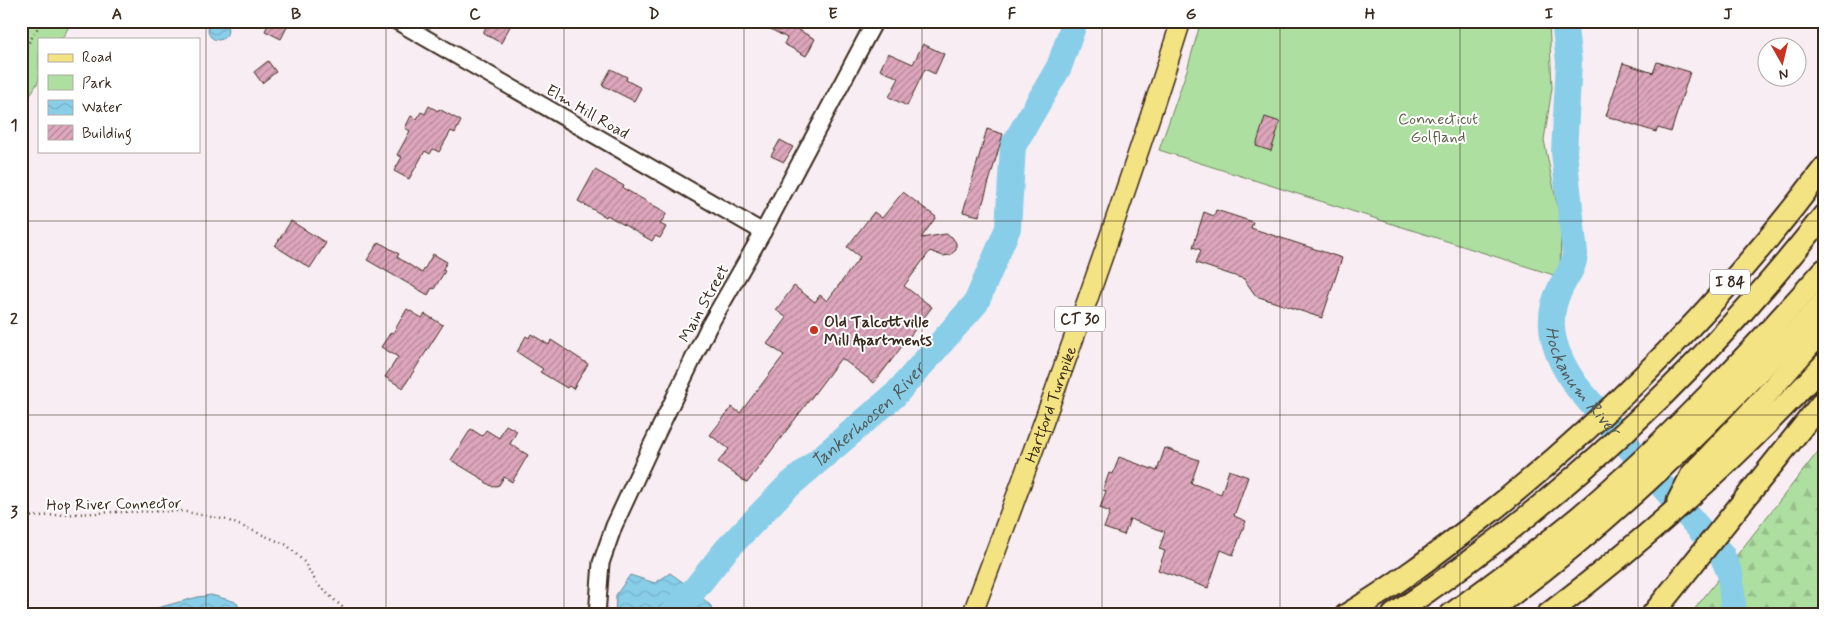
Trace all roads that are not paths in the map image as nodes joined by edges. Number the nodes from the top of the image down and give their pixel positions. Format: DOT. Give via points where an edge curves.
graph roads {
  1 [pos="396,21"];
  2 [pos="875,21"];
  3 [pos="1181,21"];
  4 [pos="1824,168"];
  5 [pos="1824,215"];
  6 [pos="763,232"];
  7 [pos="1824,270"];
  8 [pos="1824,301"];
  9 [pos="1824,329"];
  10 [pos="1824,364"];
  11 [pos="1824,400"];
  12 [pos="1676,441"];
  13 [pos="1705,473"];
  14 [pos="1617,497"];
  15 [pos="597,615"];
  16 [pos="972,615"];
  17 [pos="1346,615"];
  18 [pos="1393,615"];
  19 [pos="1450,615"];
  20 [pos="1484,615"];
  21 [pos="1547,615"];
  22 [pos="1652,615"];
  1 -- 6 [label="street, Elm Hill Road"];
  2 -- 6 [label="street, Main Street"];
  3 -- 16 [label="main road, Hartford Turnpike / CT 30" via="1055,392"];
  4 -- 17 [label="highway, I 84" via="1733,279 1674,343 1569,445 1447,546"];
  5 -- 18 [label="highway" via="1744,310 1647,410 1588,465 1502,538"];
  6 -- 15 [label="street, Main Street" via="708,328 614,526 601,563"];
  7 -- 12 [label="highway" via="1747,354"];
  8 -- 12 [label="highway" via="1757,374"];
  9 -- 13 [label="highway" via="1766,395"];
  10 -- 13 [label="highway" via="1775,415"];
  11 -- 22 [label="highway"];
  12 -- 14 [label="highway"];
  13 -- 21 [label="highway" via="1673,512 1650,533"];
  14 -- 19 [label="highway"];
  14 -- 20 [label="highway" via="1564,554"];
}
